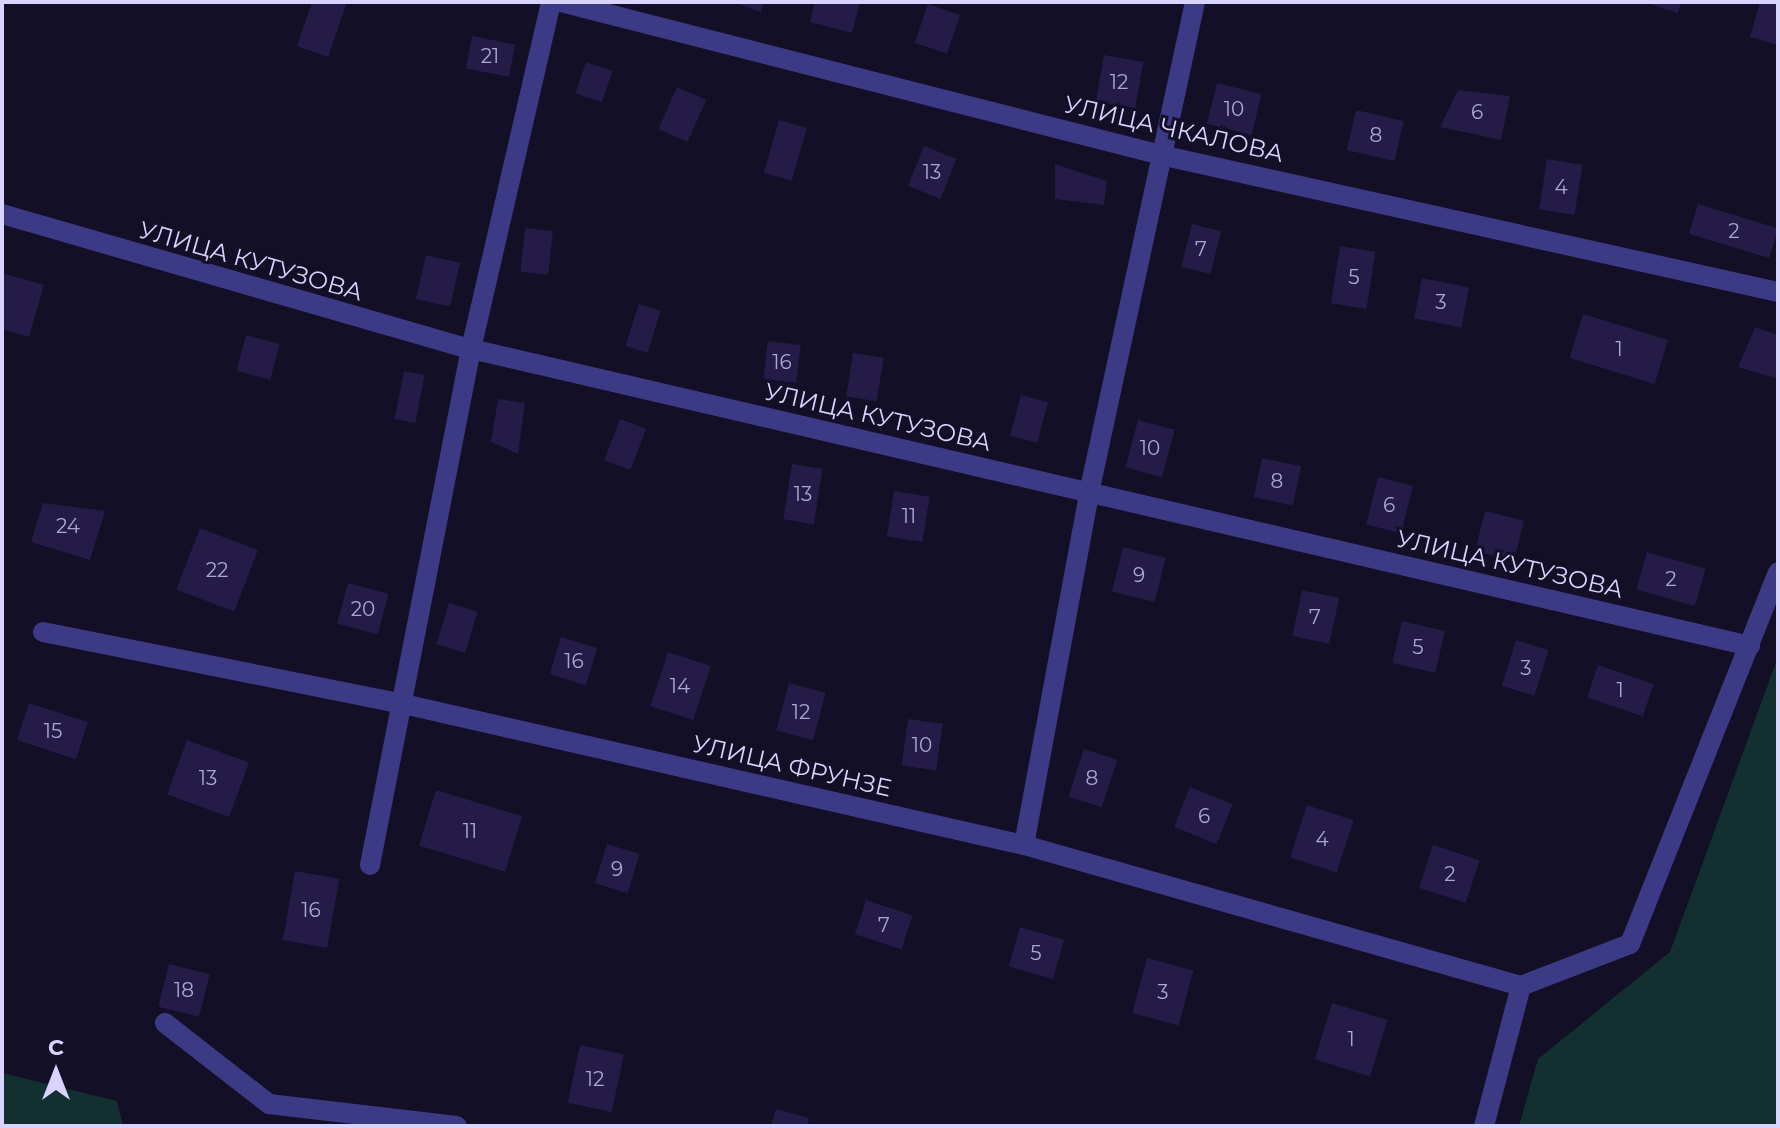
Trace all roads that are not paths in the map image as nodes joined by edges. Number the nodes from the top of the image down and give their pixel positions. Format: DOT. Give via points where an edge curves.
graph roads {
  1 [pos="551,2"];
  2 [pos="561,2"];
  3 [pos="1195,2"];
  4 [pos="1165,156"];
  5 [pos="2,214"];
  6 [pos="1778,292"];
  7 [pos="471,349"];
  8 [pos="1089,493"];
  9 [pos="1778,572"];
  10 [pos="43,632"];
  11 [pos="1750,646"];
  12 [pos="399,703"];
  13 [pos="1024,845"];
  14 [pos="370,865"];
  15 [pos="1521,986"];
  16 [pos="165,1023"];
  17 [pos="457,1126"];
  18 [pos="1484,1126"];
  1 -- 7 [label="street"];
  2 -- 4 [label="street, УЛИЦА ЧКАЛОВА"];
  3 -- 4 [label="street"];
  4 -- 6 [label="street, УЛИЦА ЧКАЛОВА"];
  4 -- 8 [label="street"];
  5 -- 7 [label="street, УЛИЦА КУТУЗОВА"];
  7 -- 8 [label="street, УЛИЦА КУТУЗОВА"];
  7 -- 12 [label="street"];
  8 -- 11 [label="street, УЛИЦА КУТУЗОВА"];
  8 -- 13 [label="street"];
  9 -- 11 [label="street"];
  10 -- 12 [label="street, УЛИЦА ФРУНЗЕ"];
  11 -- 15 [label="street" via="1630,944"];
  12 -- 13 [label="street, УЛИЦА ФРУНЗЕ"];
  12 -- 14 [label="street"];
  13 -- 15 [label="street, УЛИЦА ФРУНЗЕ"];
  15 -- 18 [label="street"];
  16 -- 17 [label="street" via="269,1104"];
}
